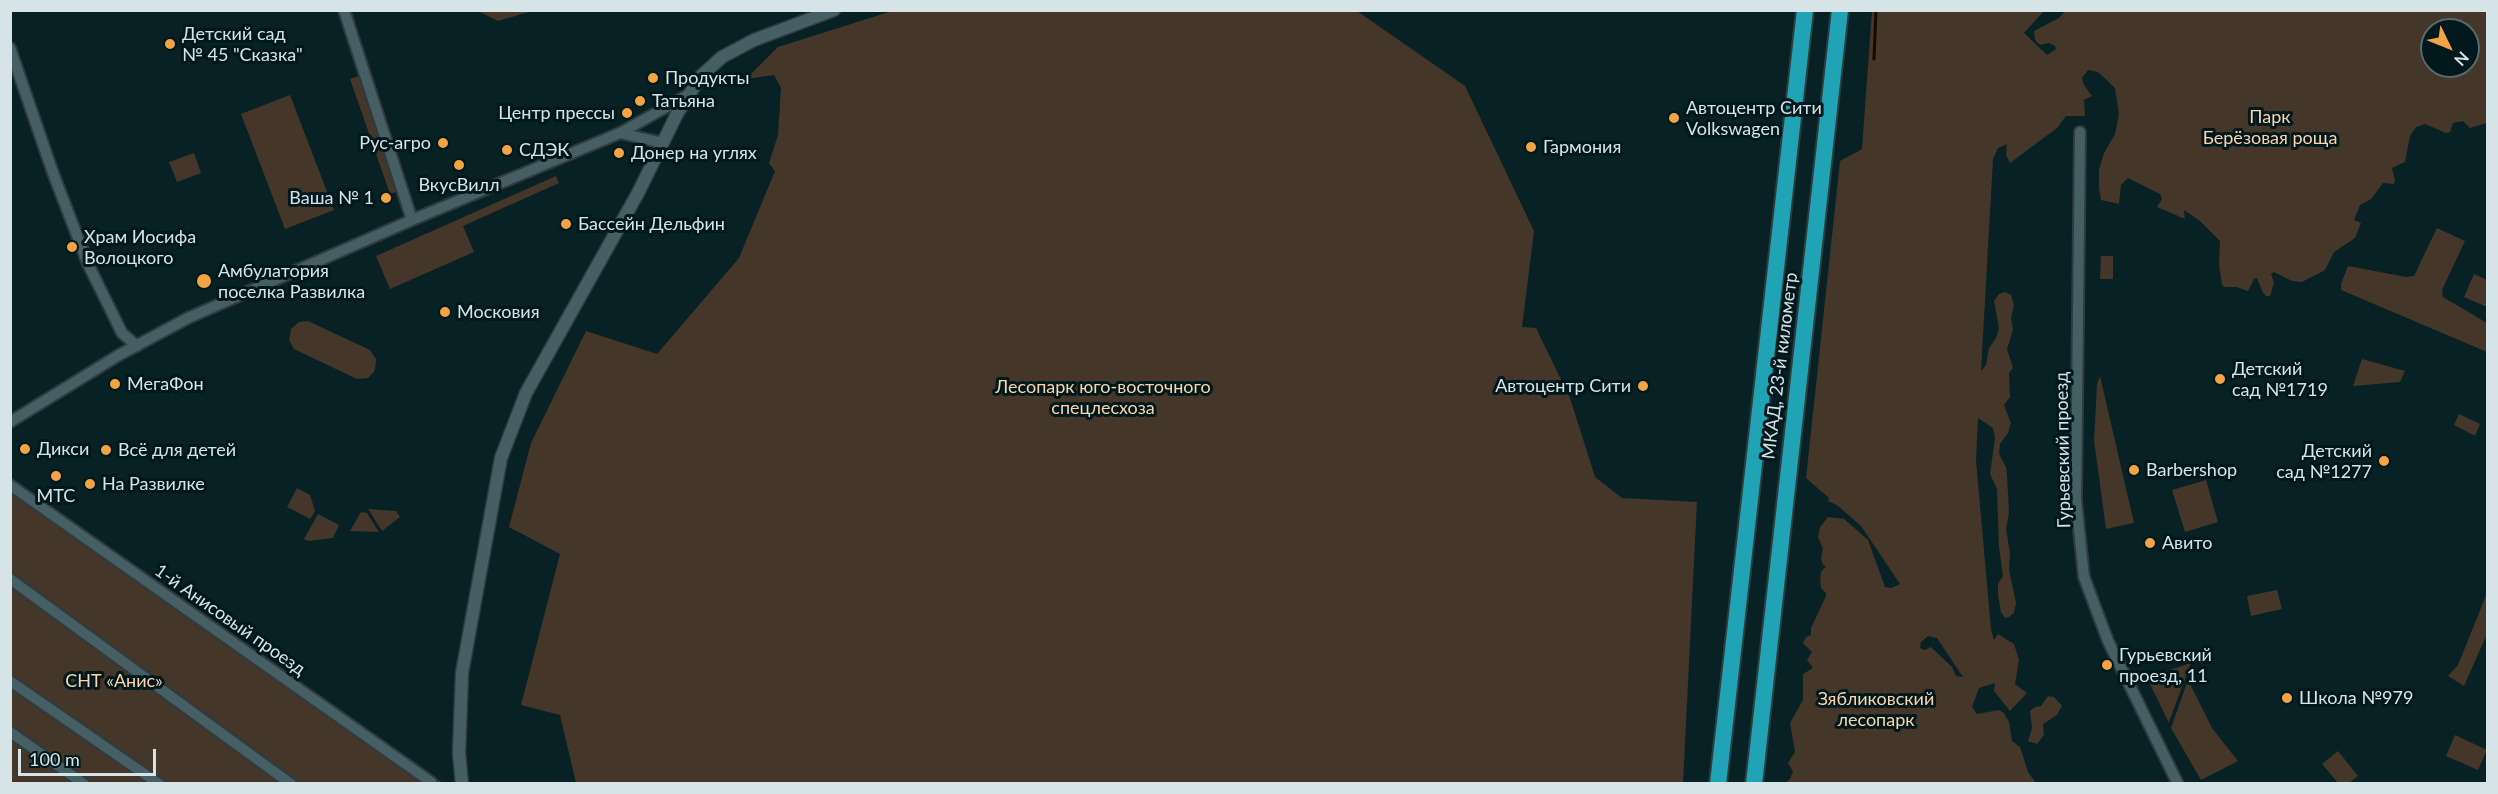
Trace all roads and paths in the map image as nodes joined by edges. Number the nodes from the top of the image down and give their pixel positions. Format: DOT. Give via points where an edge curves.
graph roads {
  1 [pos="344,10"];
  2 [pos="834,10"];
  3 [pos="1805,10"];
  4 [pos="1840,10"];
  5 [pos="10,48"];
  6 [pos="688,95"];
  7 [pos="2080,132"];
  8 [pos="621,133"];
  9 [pos="663,143"];
  10 [pos="412,220"];
  11 [pos="137,346"];
  12 [pos="10,422"];
  13 [pos="10,485"];
  14 [pos="10,579"];
  15 [pos="10,681"];
  16 [pos="10,732"];
  17 [pos="84,783"];
  18 [pos="159,783"];
  19 [pos="291,783"];
  20 [pos="431,783"];
  21 [pos="462,783"];
  22 [pos="1718,783"];
  23 [pos="1754,783"];
  24 [pos="2178,783"];
  1 -- 10 [label="street"];
  2 -- 6 [label="street" via="754,40 723,57 701,76"];
  3 -- 22 [label="highway, МКАД, 23-й километр"];
  4 -- 23 [label="highway, МКАД, 23-й километр"];
  5 -- 11 [label="street" via="88,264 122,333"];
  6 -- 8 [label="street"];
  6 -- 9 [label="street"];
  7 -- 24 [label="street, Гурьевский проезд" via="2076,500 2084,577 2108,641"];
  8 -- 9 [label="street"];
  8 -- 10 [label="street"];
  9 -- 21 [label="street" via="526,393 501,458 461,680"];
  10 -- 11 [label="street" via="188,318"];
  11 -- 12 [label="street"];
  13 -- 20 [label="street, 1-й Анисовый проезд"];
  14 -- 19 [label="street"];
  15 -- 18 [label="street"];
  16 -- 17 [label="street"];
}
